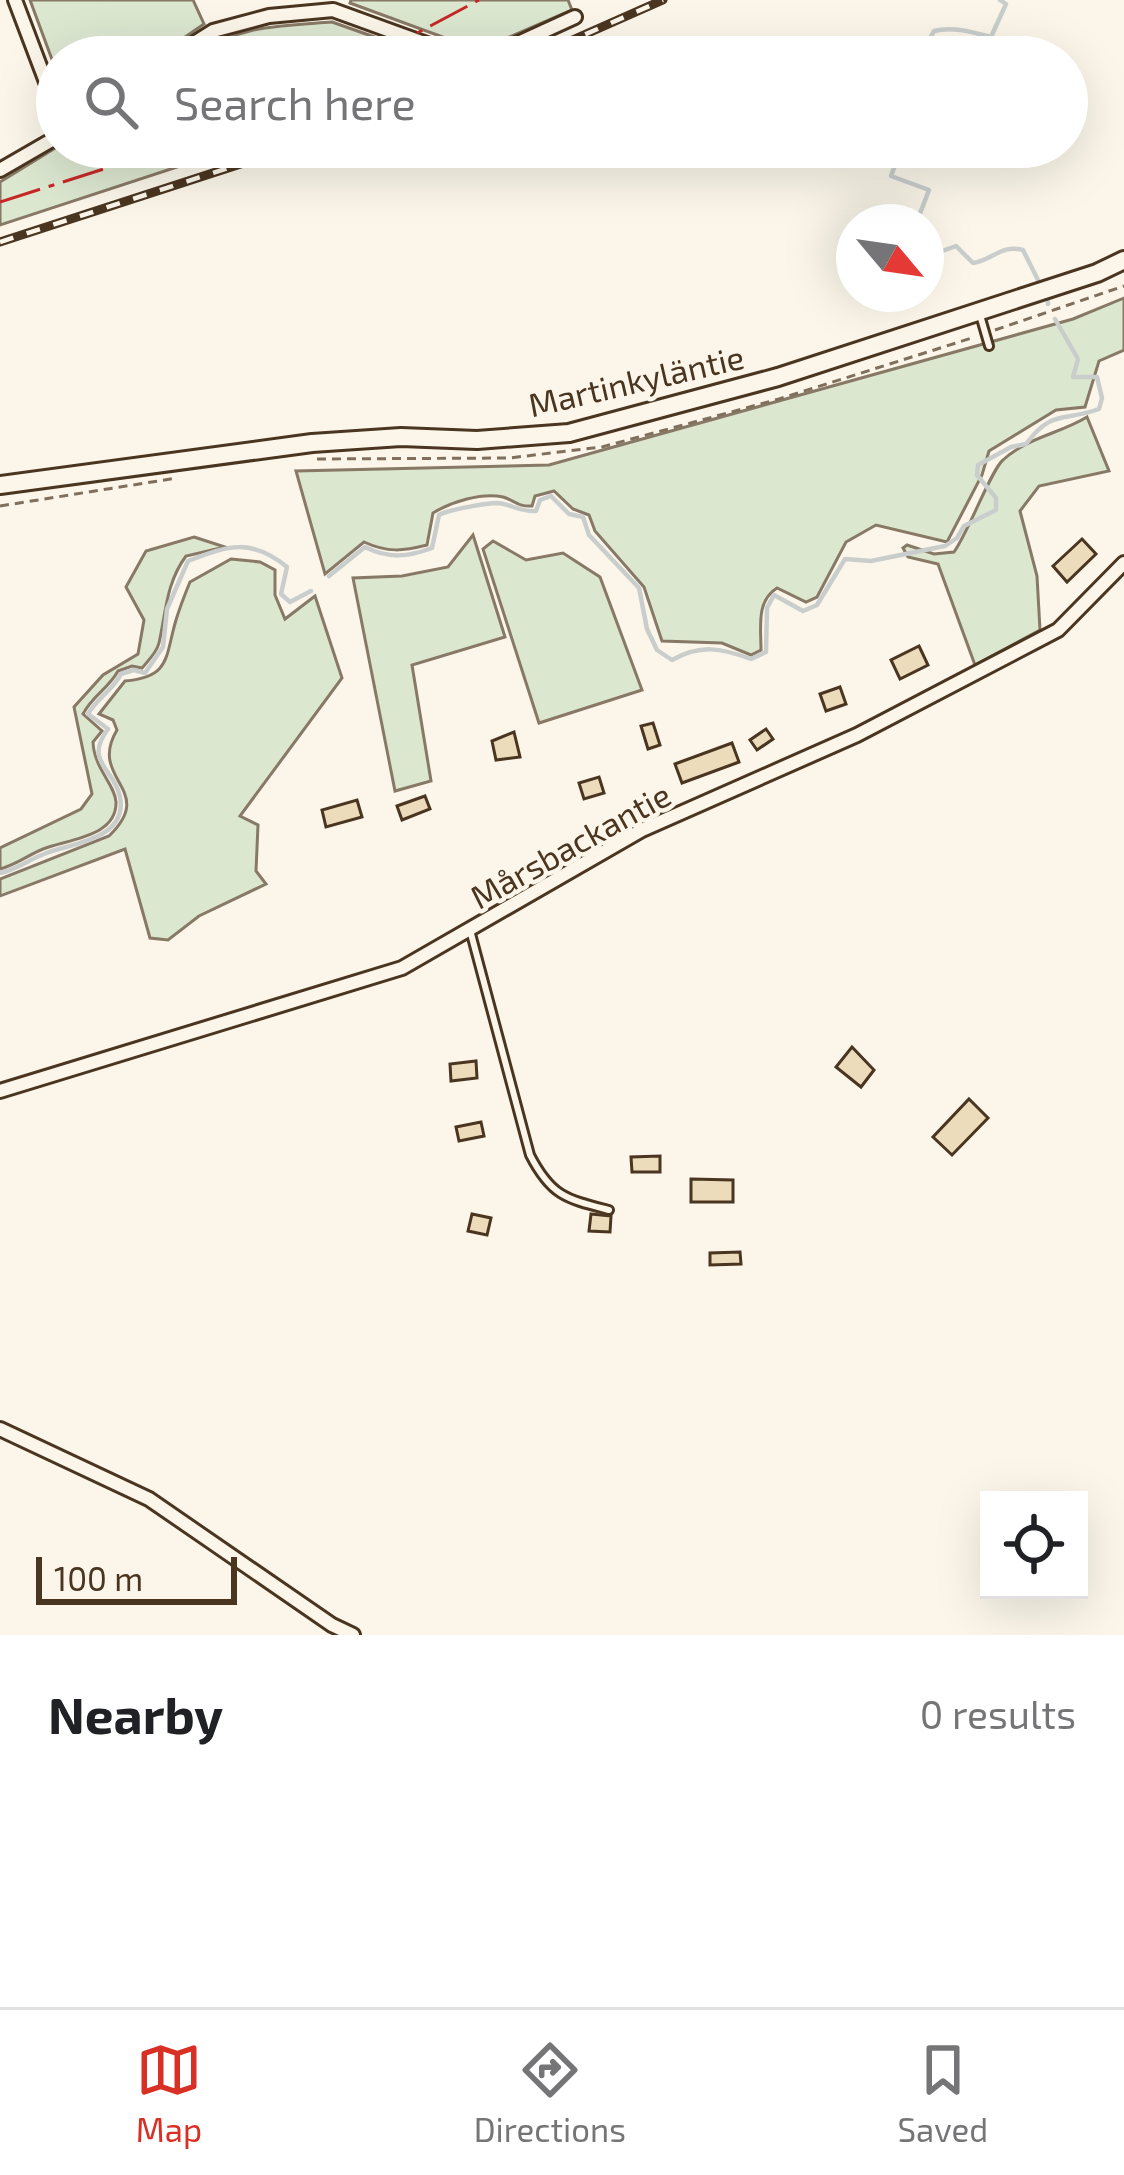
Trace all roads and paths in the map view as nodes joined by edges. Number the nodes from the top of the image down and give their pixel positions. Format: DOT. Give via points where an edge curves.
graph roads {
  1 [pos="15,0"];
  2 [pos="335,5"];
  3 [pos="575,17"];
  4 [pos="205,36"];
  5 [pos="410,36"];
  6 [pos="533,36"];
  7 [pos="36,56"];
  8 [pos="36,149"];
  9 [pos="0,170"];
  10 [pos="1124,260"];
  11 [pos="1107,280"];
  12 [pos="1110,292"];
  13 [pos="979,312"];
  14 [pos="989,346"];
  15 [pos="0,485"];
  16 [pos="1124,563"];
  17 [pos="470,930"];
  18 [pos="0,1091"];
  19 [pos="609,1210"];
  20 [pos="0,1430"];
  21 [pos="353,1635"];
  1 -- 7 [label="street"];
  2 -- 4 [label="street" via="240,20"];
  2 -- 5 [label="street"];
  3 -- 6 [label="street"];
  8 -- 9 [label="street"];
  10 -- 13 [label="street, Martinkyläntie"];
  11 -- 12 [label="path"];
  13 -- 14 [label="lane"];
  13 -- 15 [label="street, Martinkyläntie" via="569,433 312,443"];
  16 -- 17 [label="street, Mårsbackantie" via="1058,631 857,735 642,830"];
  17 -- 18 [label="street, Mårsbackantie" via="402,968"];
  17 -- 19 [label="lane" via="536,1168 557,1194"];
  20 -- 21 [label="street" via="149,1498"];
}
